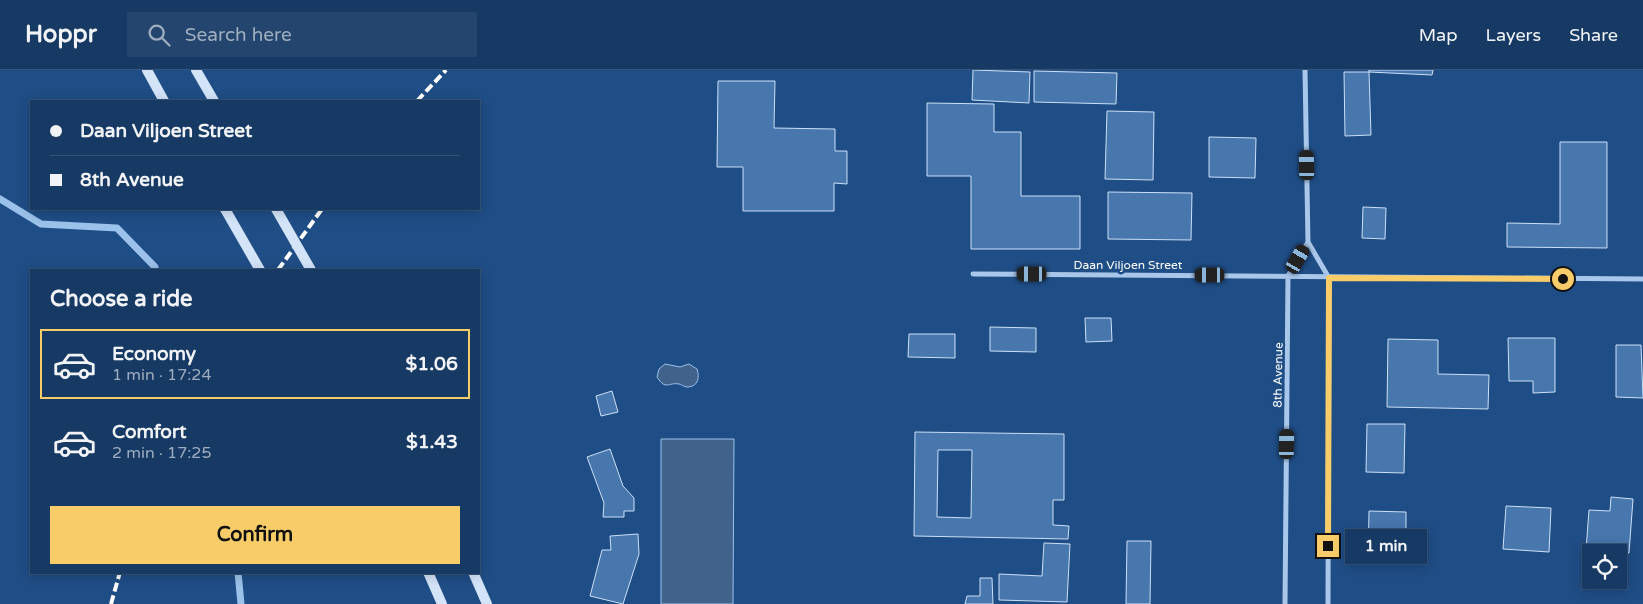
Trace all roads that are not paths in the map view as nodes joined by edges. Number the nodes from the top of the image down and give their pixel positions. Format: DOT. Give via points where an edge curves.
graph roads {
  1 [pos="147,70"];
  2 [pos="196,70"];
  3 [pos="1305,70"];
  4 [pos="163,100"];
  5 [pos="213,100"];
  6 [pos="226,210"];
  7 [pos="277,210"];
  8 [pos="1308,242"];
  9 [pos="259,269"];
  10 [pos="310,269"];
  11 [pos="973,274"];
  12 [pos="1288,276"];
  13 [pos="1329,278"];
  14 [pos="1643,280"];
  15 [pos="429,574"];
  16 [pos="474,574"];
  17 [pos="442,604"];
  18 [pos="487,604"];
  19 [pos="1285,604"];
  20 [pos="1328,604"];
  1 -- 4 [label="main road"];
  2 -- 5 [label="main road"];
  3 -- 8 [label="street"];
  6 -- 9 [label="main road"];
  7 -- 10 [label="main road, bridge"];
  8 -- 12 [label="street, 8th Avenue"];
  8 -- 13 [label="street"];
  11 -- 12 [label="street, Daan Viljoen Street"];
  12 -- 13 [label="street, Daan Viljoen Street"];
  12 -- 19 [label="street, 8th Avenue"];
  13 -- 14 [label="street, Daan Viljoen Street"];
  13 -- 20 [label="street"];
  15 -- 17 [label="main road"];
  16 -- 18 [label="main road"];
}
